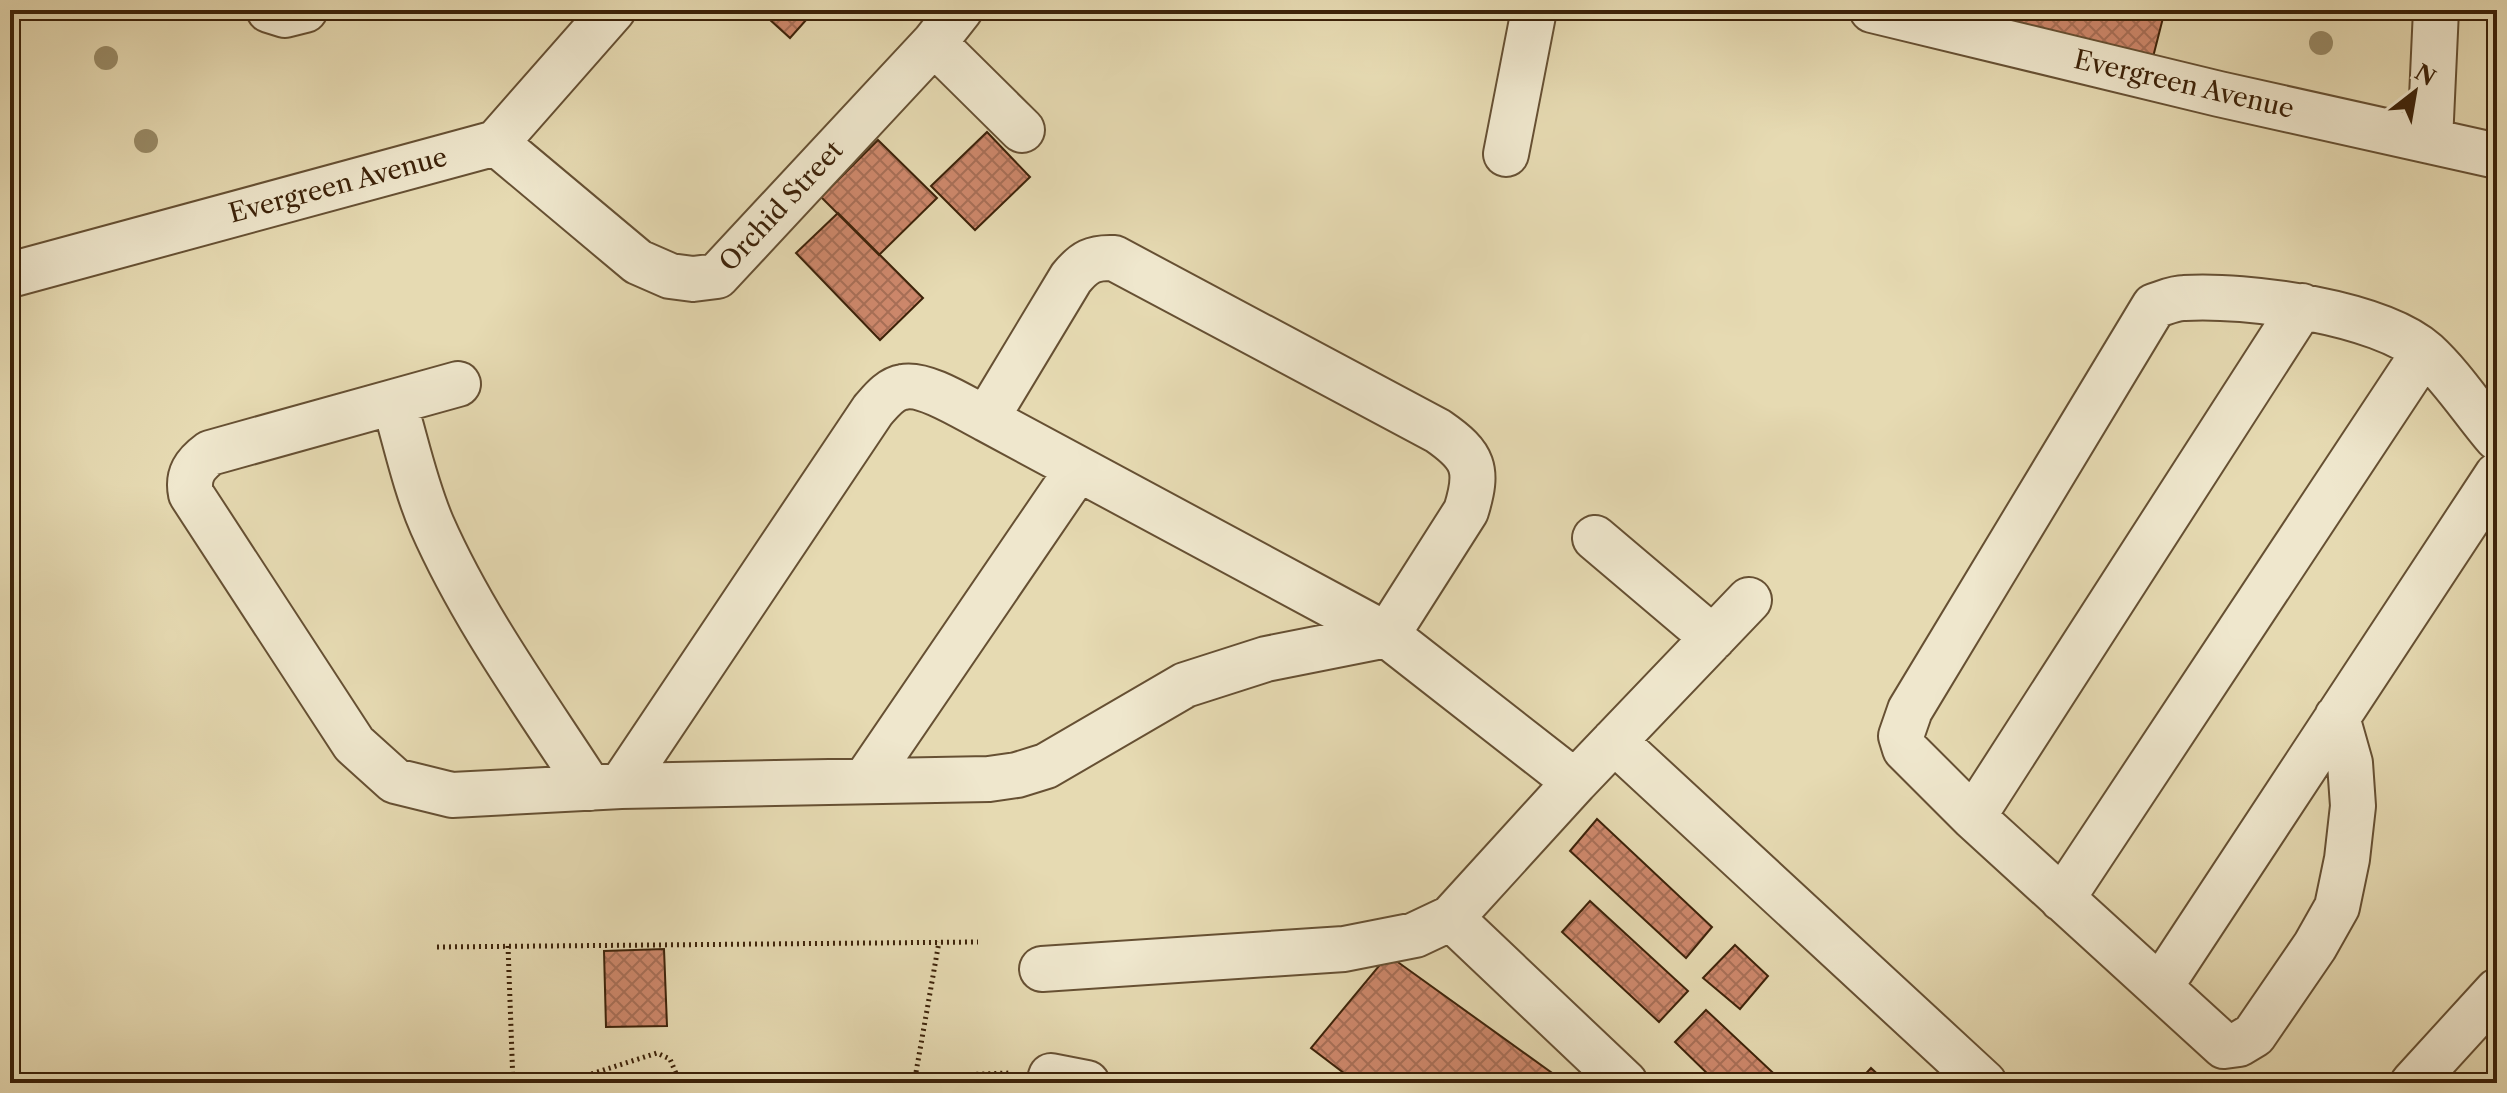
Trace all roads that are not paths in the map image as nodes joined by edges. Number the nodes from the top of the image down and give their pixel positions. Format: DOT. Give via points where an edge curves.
graph roads {
  1 [pos="269,10"];
  2 [pos="305,10"];
  3 [pos="613,10"];
  4 [pos="1534,10"];
  5 [pos="1872,10"];
  6 [pos="2436,10"];
  7 [pos="947,26"];
  8 [pos="1022,130"];
  9 [pos="2430,141"];
  10 [pos="496,143"];
  11 [pos="1506,154"];
  12 [pos="2497,156"];
  13 [pos="10,275"];
  14 [pos="2302,306"];
  15 [pos="2424,352"];
  16 [pos="458,384"];
  17 [pos="394,402"];
  18 [pos="986,419"];
  19 [pos="2497,438"];
  20 [pos="1078,469"];
  21 [pos="2497,475"];
  22 [pos="1595,538"];
  23 [pos="1749,600"];
  24 [pos="1387,635"];
  25 [pos="1713,638"];
  26 [pos="2337,717"];
  27 [pos="1614,741"];
  28 [pos="865,781"];
  29 [pos="1575,782"];
  30 [pos="605,787"];
  31 [pos="1973,817"];
  32 [pos="2062,899"];
  33 [pos="1451,918"];
  34 [pos="1042,969"];
  35 [pos="2160,987"];
  36 [pos="2497,991"];
  37 [pos="1625,1083"];
  38 [pos="1984,1083"];
  39 [pos="2413,1083"];
  1 -- 2 [label="street" via="285,15"];
  3 -- 10 [label="street"];
  4 -- 11 [label="street"];
  5 -- 9 [label="street, Evergreen Avenue"];
  6 -- 9 [label="street"];
  7 -- 8 [label="street"];
  7 -- 10 [label="street, Orchid Street" via="717,276 670,276 638,262"];
  9 -- 12 [label="street, Evergreen Avenue"];
  10 -- 13 [label="street, Evergreen Avenue"];
  14 -- 15 [label="street" via="2368,323"];
  14 -- 31 [label="street"];
  14 -- 31 [label="street" via="2210,298 2181,298 2154,306 1904,721 1905,749"];
  15 -- 19 [label="street"];
  15 -- 32 [label="street"];
  16 -- 17 [label="street"];
  17 -- 30 [label="street" via="431,522 454,571 481,618"];
  17 -- 30 [label="street" via="210,453 192,472 191,494 354,744 395,781 452,795"];
  18 -- 20 [label="street"];
  18 -- 24 [label="street" via="1071,278 1095,257 1114,258 1134,268 1438,431 1461,447 1472,468 1472,490 1466,511"];
  18 -- 30 [label="street" via="919,387 902,386 885,396"];
  20 -- 24 [label="street"];
  20 -- 28 [label="street"];
  21 -- 26 [label="street"];
  22 -- 25 [label="street"];
  23 -- 25 [label="street"];
  24 -- 28 [label="street" via="1266,659 1185,685 1046,766 1017,775"];
  24 -- 29 [label="street"];
  25 -- 27 [label="street"];
  26 -- 35 [label="street"];
  26 -- 35 [label="street" via="2350,763 2353,806 2337,907 2315,946 2254,1035 2239,1044 2224,1046"];
  27 -- 29 [label="street"];
  27 -- 38 [label="street"];
  28 -- 30 [label="street"];
  29 -- 33 [label="street"];
  31 -- 32 [label="street"];
  32 -- 35 [label="street"];
  33 -- 34 [label="street" via="1415,935 1344,949"];
  33 -- 37 [label="street"];
  36 -- 39 [label="street"];
}
